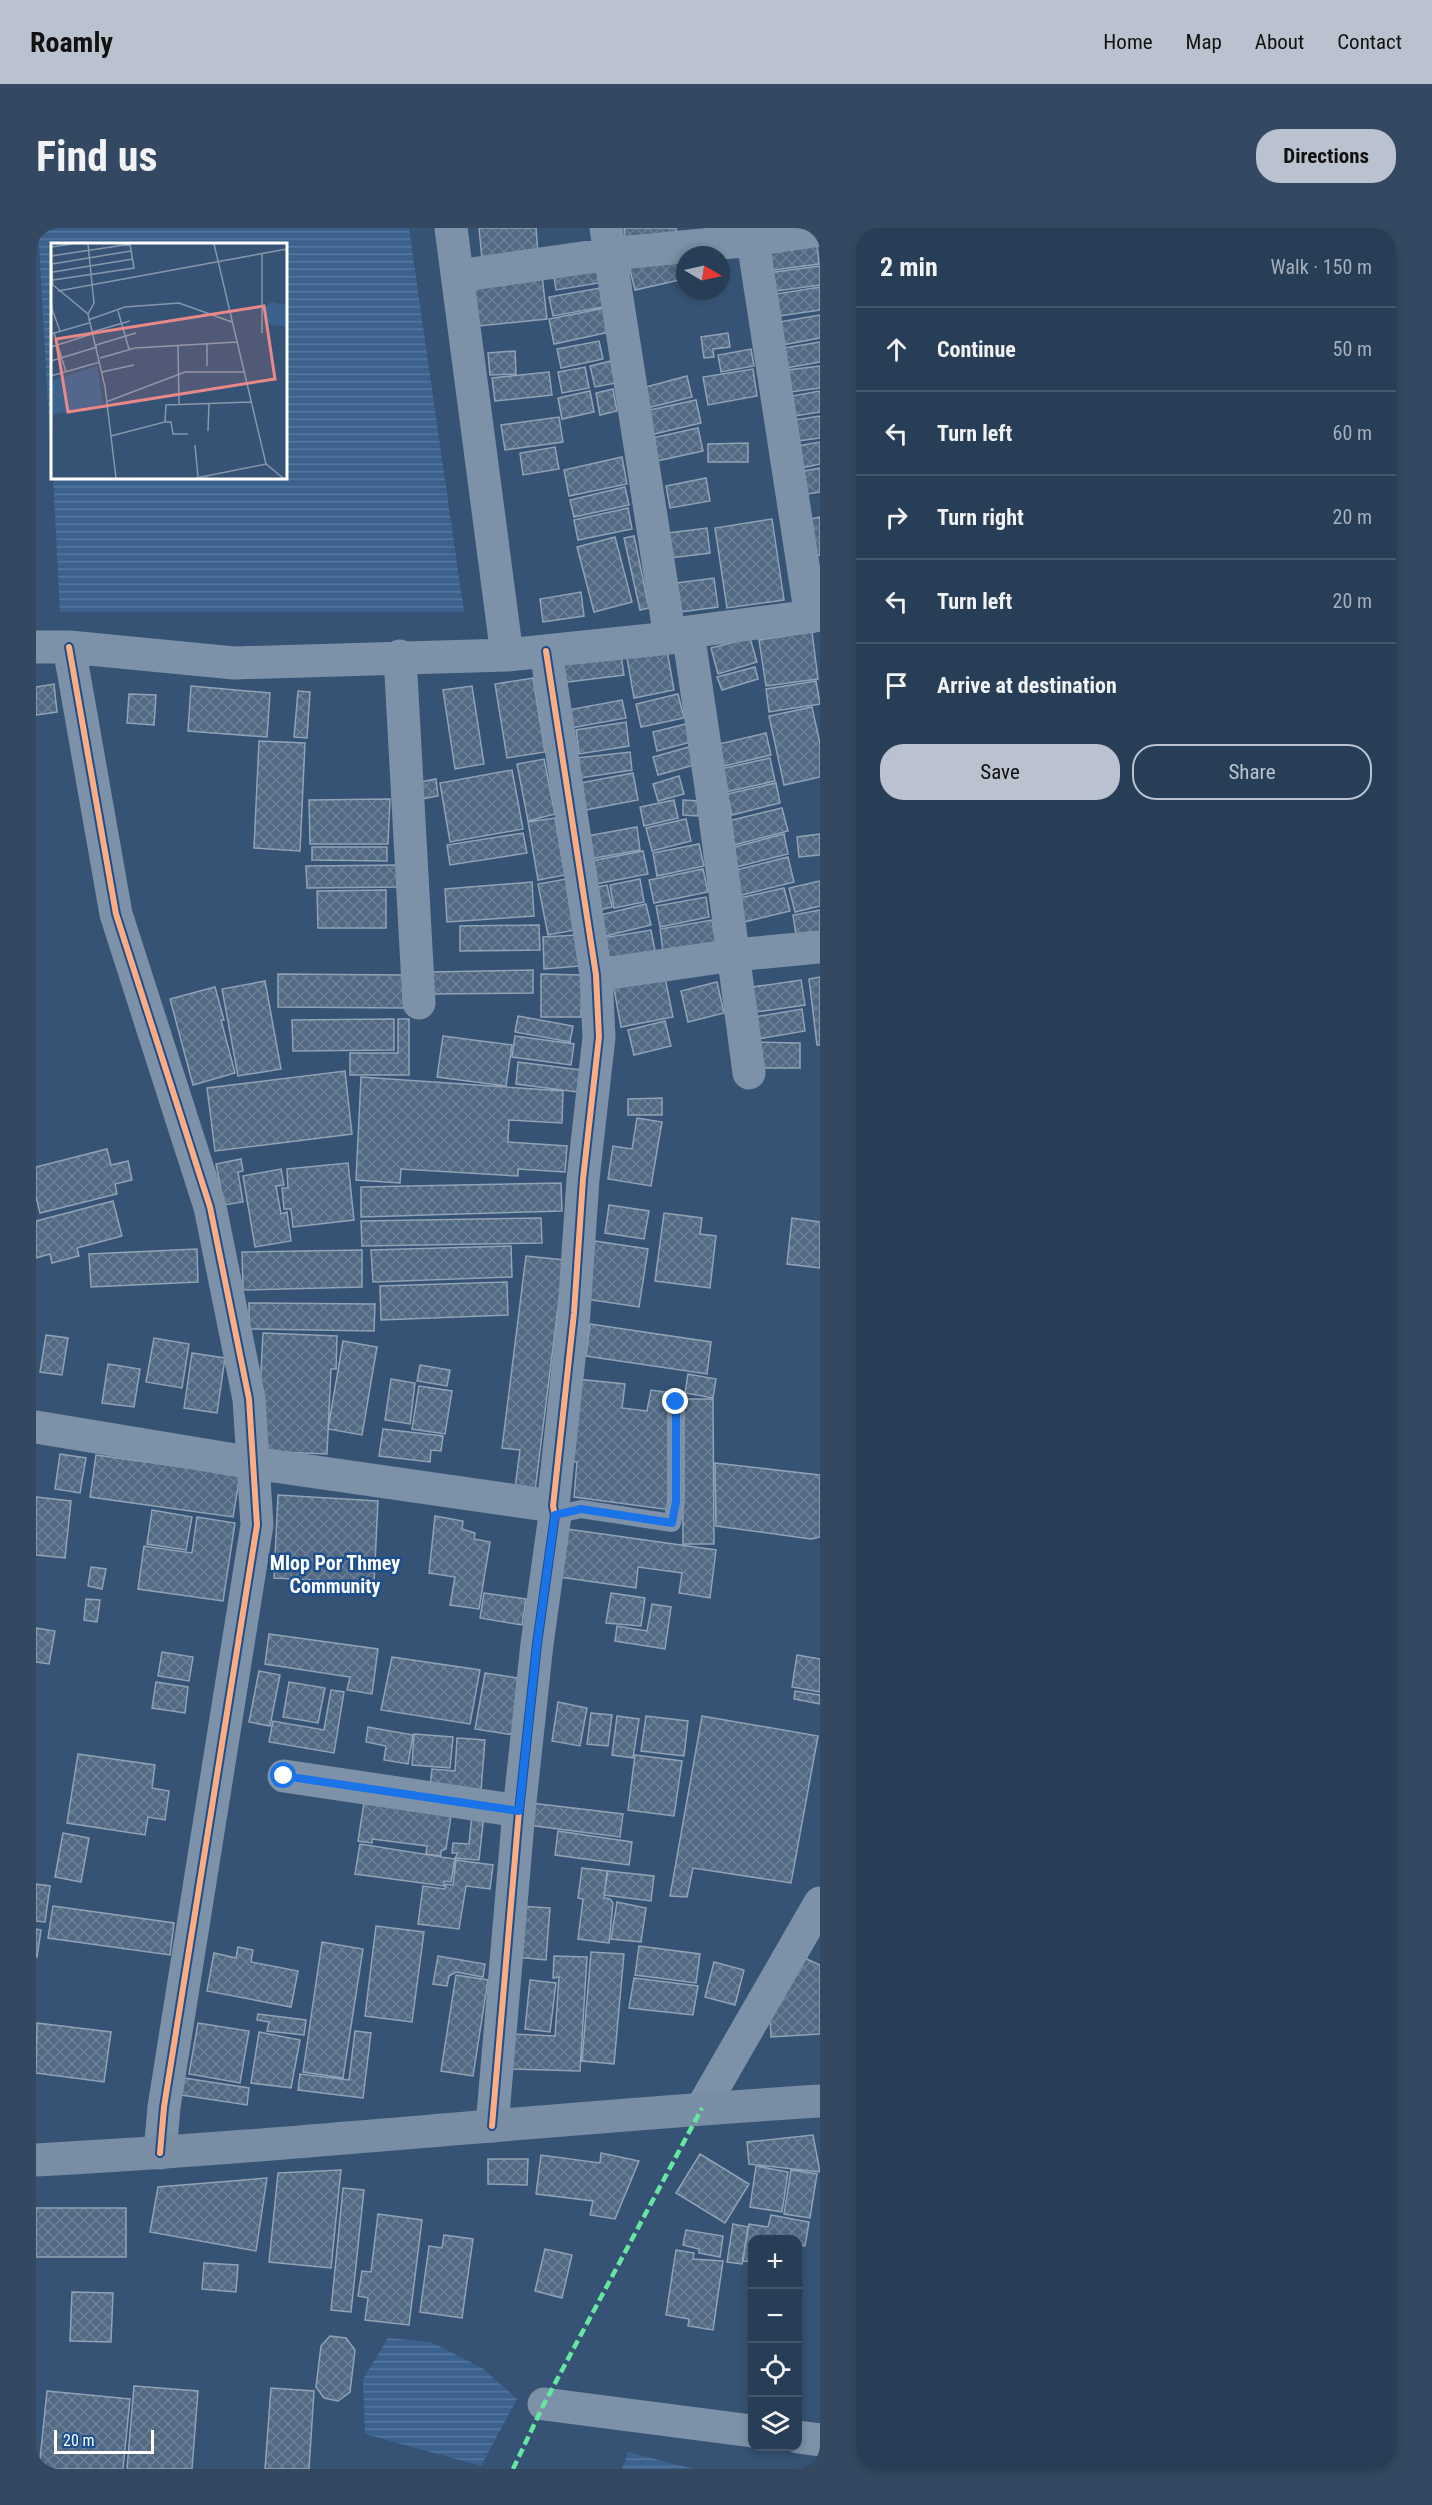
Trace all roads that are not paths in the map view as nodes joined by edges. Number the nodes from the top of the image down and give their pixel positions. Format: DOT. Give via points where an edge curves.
graph roads {
  1 [pos="451,228"];
  2 [pos="820,230"];
  3 [pos="752,234"];
  4 [pos="608,241"];
  5 [pos="458,276"];
  6 [pos="816,616"];
  7 [pos="679,635"];
  8 [pos="36,646"];
  9 [pos="69,647"];
  10 [pos="546,651"];
  11 [pos="507,655"];
  12 [pos="400,656"];
  13 [pos="820,947"];
  14 [pos="734,955"];
  15 [pos="596,975"];
  16 [pos="419,1003"];
  17 [pos="749,1073"];
  18 [pos="676,1402"];
  19 [pos="36,1427"];
  20 [pos="253,1463"];
  21 [pos="554,1510"];
  22 [pos="284,1776"];
  23 [pos="519,1811"];
  24 [pos="820,1903"];
  25 [pos="820,2101"];
  26 [pos="702,2109"];
  27 [pos="492,2126"];
  28 [pos="160,2153"];
  29 [pos="36,2160"];
  30 [pos="544,2404"];
  31 [pos="748,2430"];
  32 [pos="802,2438"];
  33 [pos="820,2440"];
  1 -- 5 [label="street"];
  2 -- 3 [label="street"];
  3 -- 4 [label="street"];
  3 -- 6 [label="street"];
  4 -- 5 [label="street"];
  4 -- 7 [label="street"];
  5 -- 11 [label="street"];
  6 -- 7 [label="street"];
  7 -- 10 [label="street"];
  7 -- 14 [label="street"];
  8 -- 9 [label="street"];
  9 -- 12 [label="street" via="234,663"];
  9 -- 20 [label="street" via="116,914 210,1207 249,1399"];
  10 -- 11 [label="street"];
  10 -- 15 [label="street"];
  11 -- 12 [label="street"];
  12 -- 16 [label="street"];
  13 -- 14 [label="street"];
  14 -- 15 [label="street"];
  14 -- 17 [label="street"];
  15 -- 21 [label="street" via="599,1037"];
  18 -- 21 [label="lane" via="676,1502 672,1523 581,1509"];
  19 -- 20 [label="street"];
  20 -- 21 [label="street"];
  20 -- 28 [label="street" via="258,1525 164,2107"];
  21 -- 23 [label="street"];
  22 -- 23 [label="street"];
  23 -- 27 [label="street"];
  24 -- 26 [label="street"];
  25 -- 26 [label="street"];
  26 -- 27 [label="street"];
  27 -- 28 [label="street"];
  28 -- 29 [label="street"];
  30 -- 31 [label="street"];
  32 -- 33 [label="street"];
}
